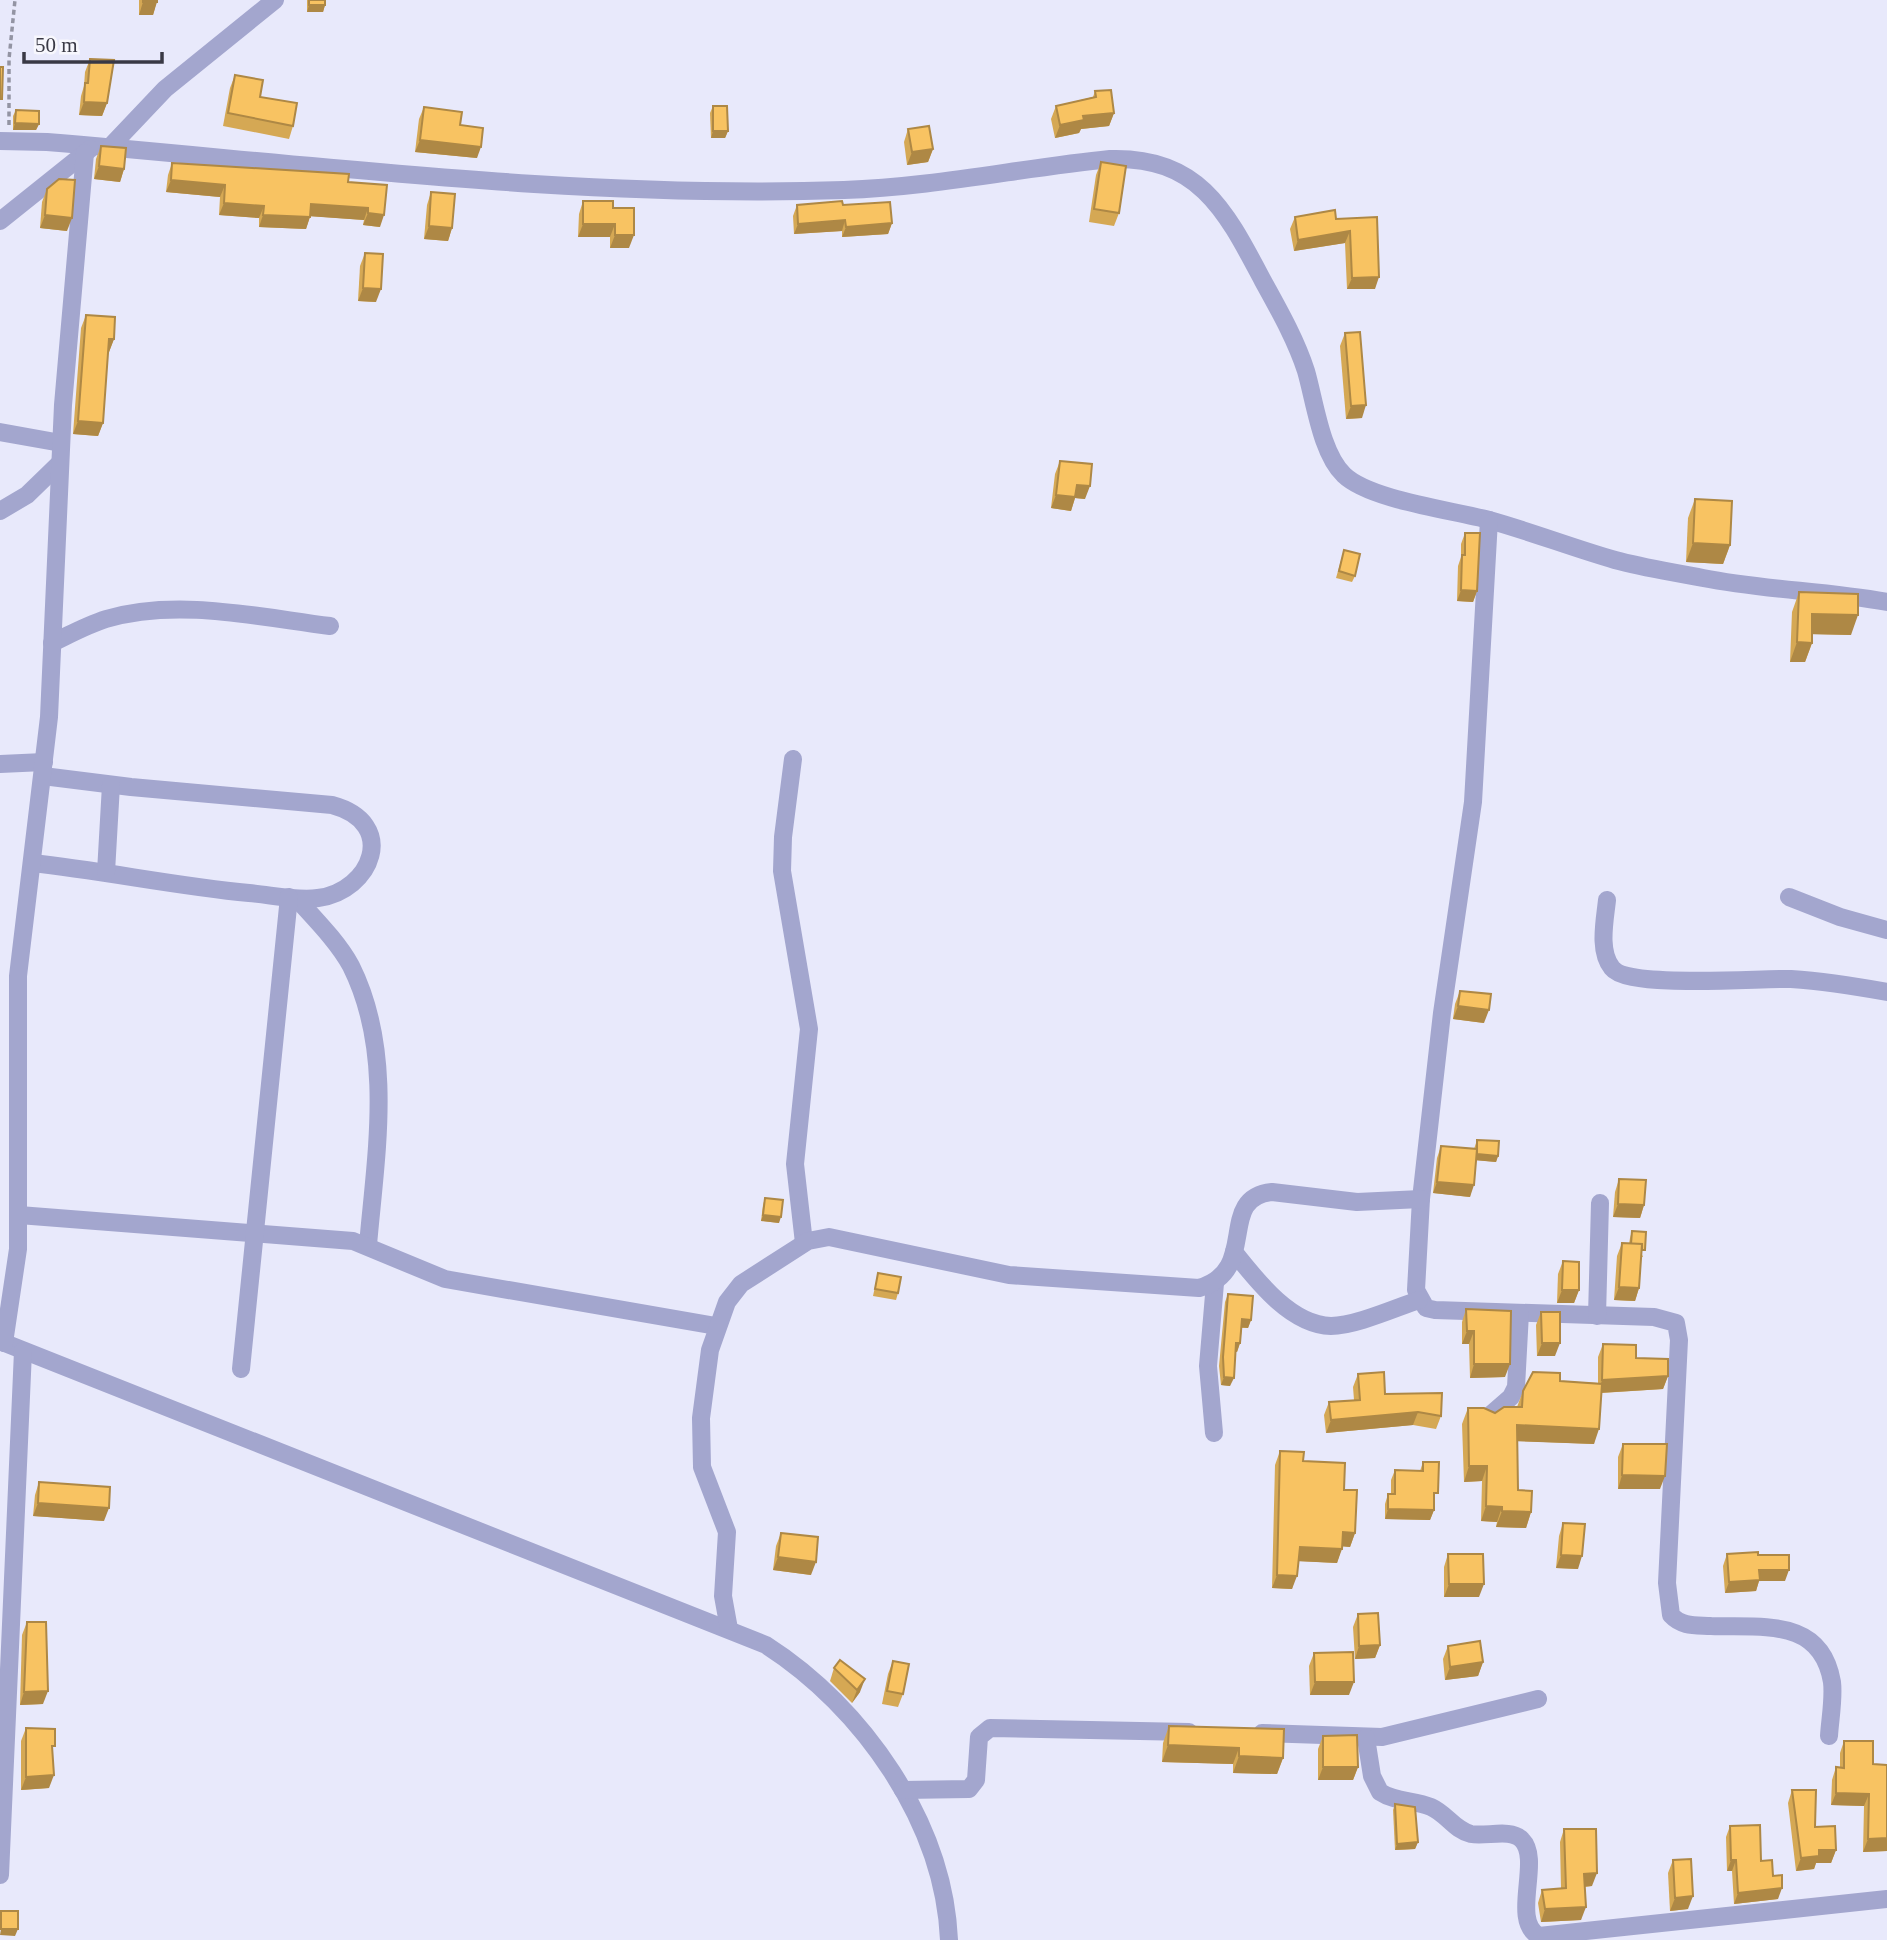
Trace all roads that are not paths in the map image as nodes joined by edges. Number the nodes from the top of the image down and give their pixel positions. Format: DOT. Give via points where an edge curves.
graph roads {
  1 [pos="275,0"];
  2 [pos="4,141"];
  3 [pos="96,149"];
  4 [pos="0,221"];
  5 [pos="0,432"];
  6 [pos="61,443"];
  7 [pos="60,463"];
  8 [pos="0,511"];
  9 [pos="1489,520"];
  10 [pos="1887,602"];
  11 [pos="330,626"];
  12 [pos="52,643"];
  13 [pos="793,759"];
  14 [pos="0,764"];
  15 [pos="44,769"];
  16 [pos="111,785"];
  17 [pos="32,863"];
  18 [pos="106,872"];
  19 [pos="1789,897"];
  20 [pos="293,898"];
  21 [pos="1607,900"];
  22 [pos="1887,930"];
  23 [pos="1887,992"];
  24 [pos="1421,1199"];
  25 [pos="1601,1203"];
  26 [pos="19,1215"];
  27 [pos="257,1234"];
  28 [pos="804,1243"];
  29 [pos="368,1245"];
  30 [pos="1234,1252"];
  31 [pos="1215,1283"];
  32 [pos="1419,1300"];
  33 [pos="1520,1313"];
  34 [pos="1597,1316"];
  35 [pos="716,1326"];
  36 [pos="2,1342"];
  37 [pos="23,1351"];
  38 [pos="241,1369"];
  39 [pos="1488,1417"];
  40 [pos="1214,1433"];
  41 [pos="729,1629"];
  42 [pos="1538,1699"];
  43 [pos="1202,1732"];
  44 [pos="1243,1733"];
  45 [pos="1829,1736"];
  46 [pos="1366,1738"];
  47 [pos="903,1790"];
  48 [pos="0,1875"];
  49 [pos="1887,1899"];
  50 [pos="949,1940"];
  1 -- 3 [label="street"];
  2 -- 3 [label="street"];
  3 -- 4 [label="street"];
  3 -- 6 [label="street"];
  3 -- 9 [label="street" via="575,186 792,191 890,189 1138,158 1185,175 1231,220 1285,322 1304,366 1326,445 1346,477 1400,499"];
  5 -- 6 [label="street"];
  6 -- 7 [label="street"];
  7 -- 8 [label="street" via="27,495"];
  7 -- 12 [label="street"];
  9 -- 10 [label="street" via="1617,560 1748,586"];
  9 -- 24 [label="street" via="1473,802"];
  11 -- 12 [label="street" via="168,611 106,619"];
  12 -- 15 [label="street"];
  13 -- 28 [label="street" via="782,872 809,1029 795,1164"];
  14 -- 15 [label="street"];
  15 -- 16 [label="street"];
  15 -- 17 [label="street"];
  16 -- 18 [label="street"];
  16 -- 20 [label="street" via="332,805 360,816 371,836 372,851 363,872 332,896"];
  17 -- 18 [label="street"];
  17 -- 26 [label="street" via="18,976"];
  18 -- 20 [label="street"];
  19 -- 22 [label="street"];
  20 -- 27 [label="street"];
  20 -- 29 [label="street" via="350,964 365,1001 380,1108"];
  21 -- 23 [label="street" via="1606,956 1610,966 1627,977 1794,979"];
  24 -- 30 [label="street" via="1357,1202 1259,1193 1244,1207"];
  24 -- 32 [label="street"];
  25 -- 34 [label="street"];
  26 -- 27 [label="street"];
  26 -- 36 [label="street" via="14,1292"];
  27 -- 29 [label="street"];
  27 -- 38 [label="street"];
  28 -- 31 [label="street" via="829,1237 1009,1275 1184,1288"];
  28 -- 35 [label="street" via="741,1284"];
  29 -- 35 [label="street" via="445,1279"];
  30 -- 31 [label="street" via="1225,1275"];
  30 -- 32 [label="street" via="1283,1304 1317,1324 1339,1325"];
  31 -- 40 [label="street" via="1208,1366"];
  32 -- 33 [label="street" via="1435,1310"];
  33 -- 34 [label="street"];
  33 -- 39 [label="street" via="1516,1387"];
  34 -- 45 [label="street" via="1666,1319 1679,1330 1667,1583 1671,1615 1686,1625 1767,1628 1810,1639 1823,1654 1832,1684"];
  35 -- 41 [label="street" via="701,1418 701,1451 708,1487 727,1531 723,1589"];
  36 -- 37 [label="street"];
  37 -- 41 [label="street"];
  37 -- 48 [label="street"];
  41 -- 47 [label="street" via="782,1656 824,1691"];
  42 -- 46 [label="street" via="1409,1732"];
  43 -- 47 [label="street" via="990,1728 979,1737 976,1780 969,1789"];
  44 -- 46 [label="street"];
  46 -- 49 [label="street" via="1372,1776 1380,1793 1431,1807 1461,1831 1521,1838 1528,1852 1527,1917 1539,1936"];
  47 -- 50 [label="street" via="942,1881"];
}
